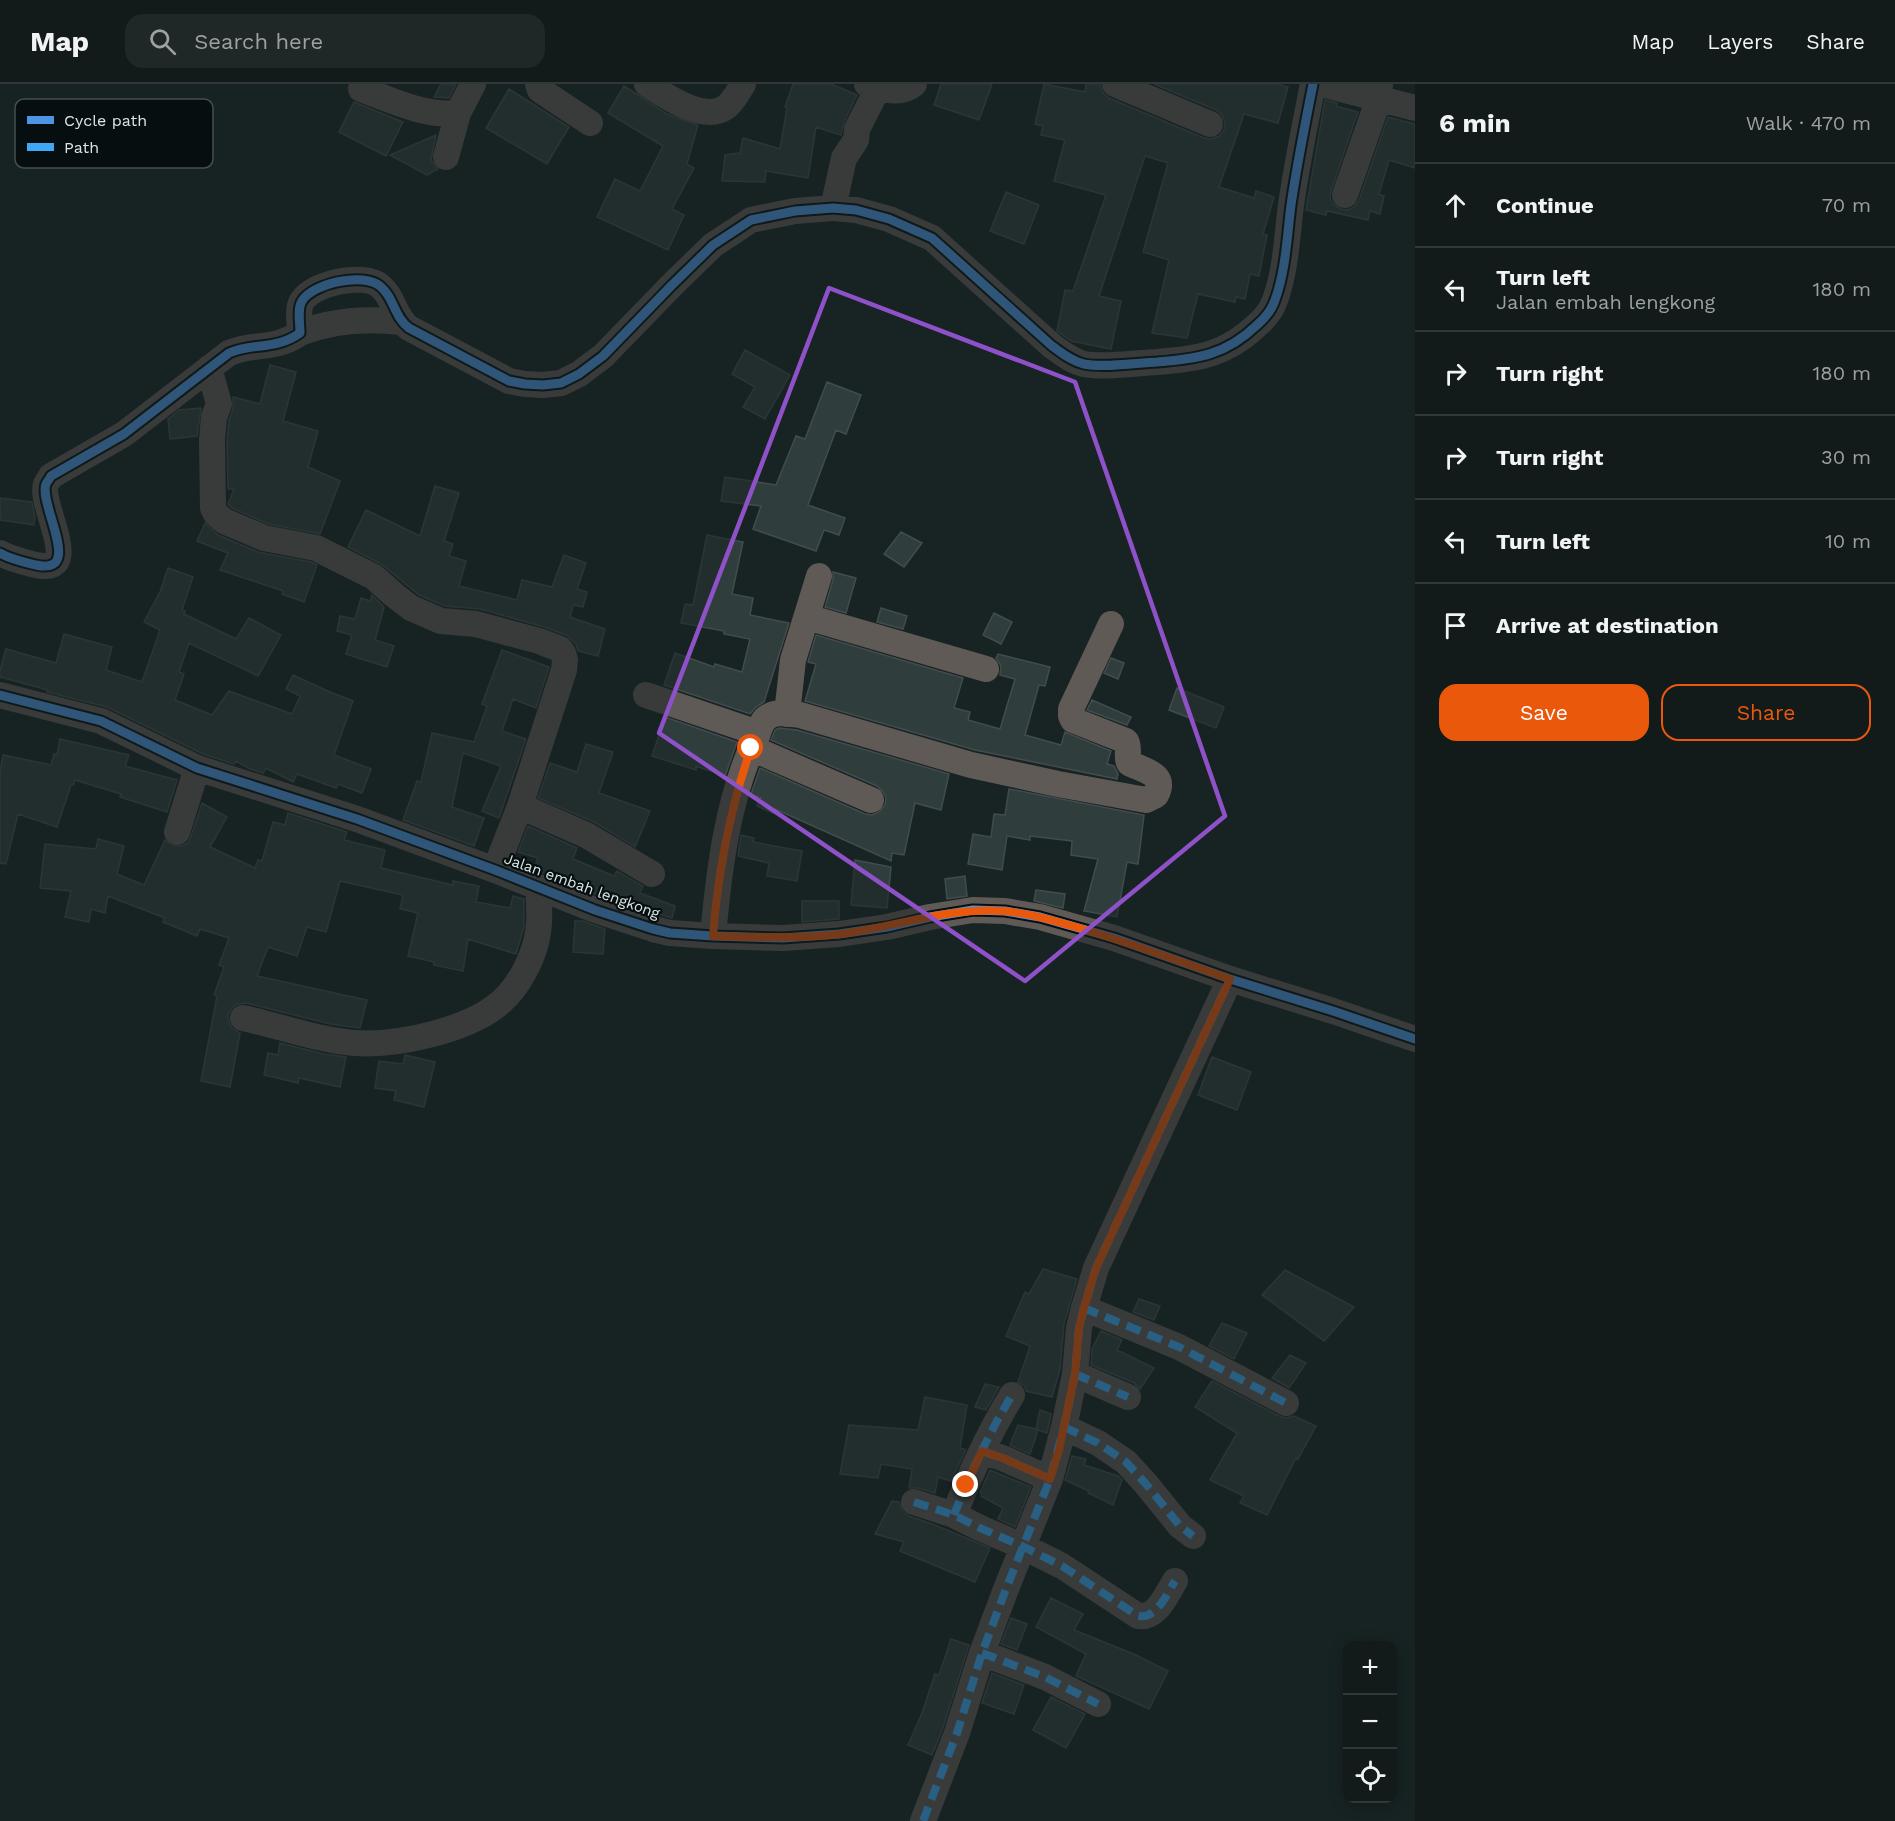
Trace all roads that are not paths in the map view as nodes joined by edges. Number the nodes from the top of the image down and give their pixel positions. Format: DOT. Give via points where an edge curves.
graph roads {
  1 [pos="473,84"];
  2 [pos="538,84"];
  3 [pos="647,84"];
  4 [pos="743,84"];
  5 [pos="914,84"];
  6 [pos="1115,84"];
  7 [pos="1313,84"];
  8 [pos="1321,84"];
  9 [pos="872,86"];
  10 [pos="361,89"];
  11 [pos="1380,91"];
  12 [pos="1415,108"];
  13 [pos="458,113"];
  14 [pos="590,123"];
  15 [pos="1210,124"];
  16 [pos="446,157"];
  17 [pos="1345,195"];
  18 [pos="832,208"];
  19 [pos="401,322"];
  20 [pos="300,333"];
  21 [pos="209,368"];
  22 [pos="0,553"];
  23 [pos="819,576"];
  24 [pos="807,617"];
  25 [pos="1111,624"];
  26 [pos="986,669"];
  27 [pos="0,695"];
  28 [pos="646,695"];
  29 [pos="787,714"];
  30 [pos="755,740"];
  31 [pos="197,768"];
  32 [pos="871,800"];
  33 [pos="520,806"];
  34 [pos="177,832"];
  35 [pos="495,870"];
  36 [pos="651,874"];
  37 [pos="538,887"];
  38 [pos="713,936"];
  39 [pos="1230,979"];
  40 [pos="243,1018"];
  41 [pos="1415,1039"];
  42 [pos="1084,1308"];
  43 [pos="1075,1374"];
  44 [pos="1012,1395"];
  45 [pos="1128,1397"];
  46 [pos="1286,1403"];
  47 [pos="1064,1427"];
  48 [pos="982,1451"];
  49 [pos="1050,1479"];
  50 [pos="914,1502"];
  51 [pos="954,1515"];
  52 [pos="1193,1536"];
  53 [pos="1023,1546"];
  54 [pos="1175,1581"];
  55 [pos="982,1653"];
  56 [pos="1098,1704"];
  57 [pos="923,1821"];
  1 -- 13 [label="street"];
  2 -- 14 [label="street" via="540,90"];
  3 -- 4 [label="street" via="707,112 724,109"];
  5 -- 9 [label="street" via="895,91"];
  6 -- 15 [label="street"];
  7 -- 18 [label="street" via="1275,303 1242,340 1198,357 1117,365 1084,364 1068,358 932,238 889,219"];
  8 -- 11 [label="street"];
  9 -- 18 [label="street" via="856,129 856,140 844,158"];
  10 -- 13 [label="street" via="427,111"];
  11 -- 12 [label="street"];
  11 -- 17 [label="street"];
  13 -- 16 [label="street"];
  18 -- 19 [label="street" via="752,220 713,245 603,356 561,382 543,385 509,381"];
  19 -- 20 [label="street" via="357,320"];
  19 -- 20 [label="street" via="380,285 338,281 309,293 303,300"];
  20 -- 21 [label="street" via="279,344 229,353"];
  21 -- 22 [label="street" via="124,434 46,483 58,545 57,563 42,567"];
  21 -- 33 [label="street" via="219,404 212,440 213,508 224,521 264,538 316,548 374,576 411,608 441,621 476,624 539,641 563,653 564,670"];
  23 -- 24 [label="street"];
  24 -- 26 [label="street"];
  24 -- 29 [label="street" via="794,660"];
  25 -- 29 [label="street" via="1071,716 1126,741 1129,764 1160,781 1160,788 1151,799 971,765"];
  27 -- 31 [label="street, Jalan embah lengkong" via="101,722"];
  28 -- 30 [label="street"];
  29 -- 30 [label="street" via="769,716"];
  30 -- 32 [label="street"];
  30 -- 38 [label="street" via="733,806"];
  31 -- 34 [label="street"];
  31 -- 35 [label="street, Jalan embah lengkong" via="357,819"];
  33 -- 35 [label="street"];
  33 -- 36 [label="street" via="586,835"];
  35 -- 37 [label="street, Jalan embah lengkong"];
  37 -- 38 [label="street, Jalan embah lengkong" via="653,929"];
  37 -- 40 [label="street" via="536,942 523,974 502,1001 473,1020 431,1035 356,1043"];
  38 -- 39 [label="street, Jalan embah lengkong" via="783,938 839,934 962,912 1005,911 1114,939"];
  39 -- 41 [label="street, Jalan embah lengkong"];
  39 -- 42 [label="street" via="1096,1268"];
  42 -- 43 [label="street"];
  42 -- 46 [label="street" via="1179,1347"];
  43 -- 45 [label="street"];
  43 -- 47 [label="street"];
  44 -- 48 [label="street"];
  47 -- 49 [label="street"];
  47 -- 52 [label="street" via="1126,1462"];
  48 -- 49 [label="street"];
  48 -- 51 [label="street"];
  49 -- 53 [label="street"];
  50 -- 51 [label="street"];
  51 -- 53 [label="street"];
  53 -- 54 [label="street" via="1146,1618 1153,1614"];
  53 -- 55 [label="street"];
  55 -- 56 [label="street" via="1045,1677"];
  55 -- 57 [label="street"];
}
